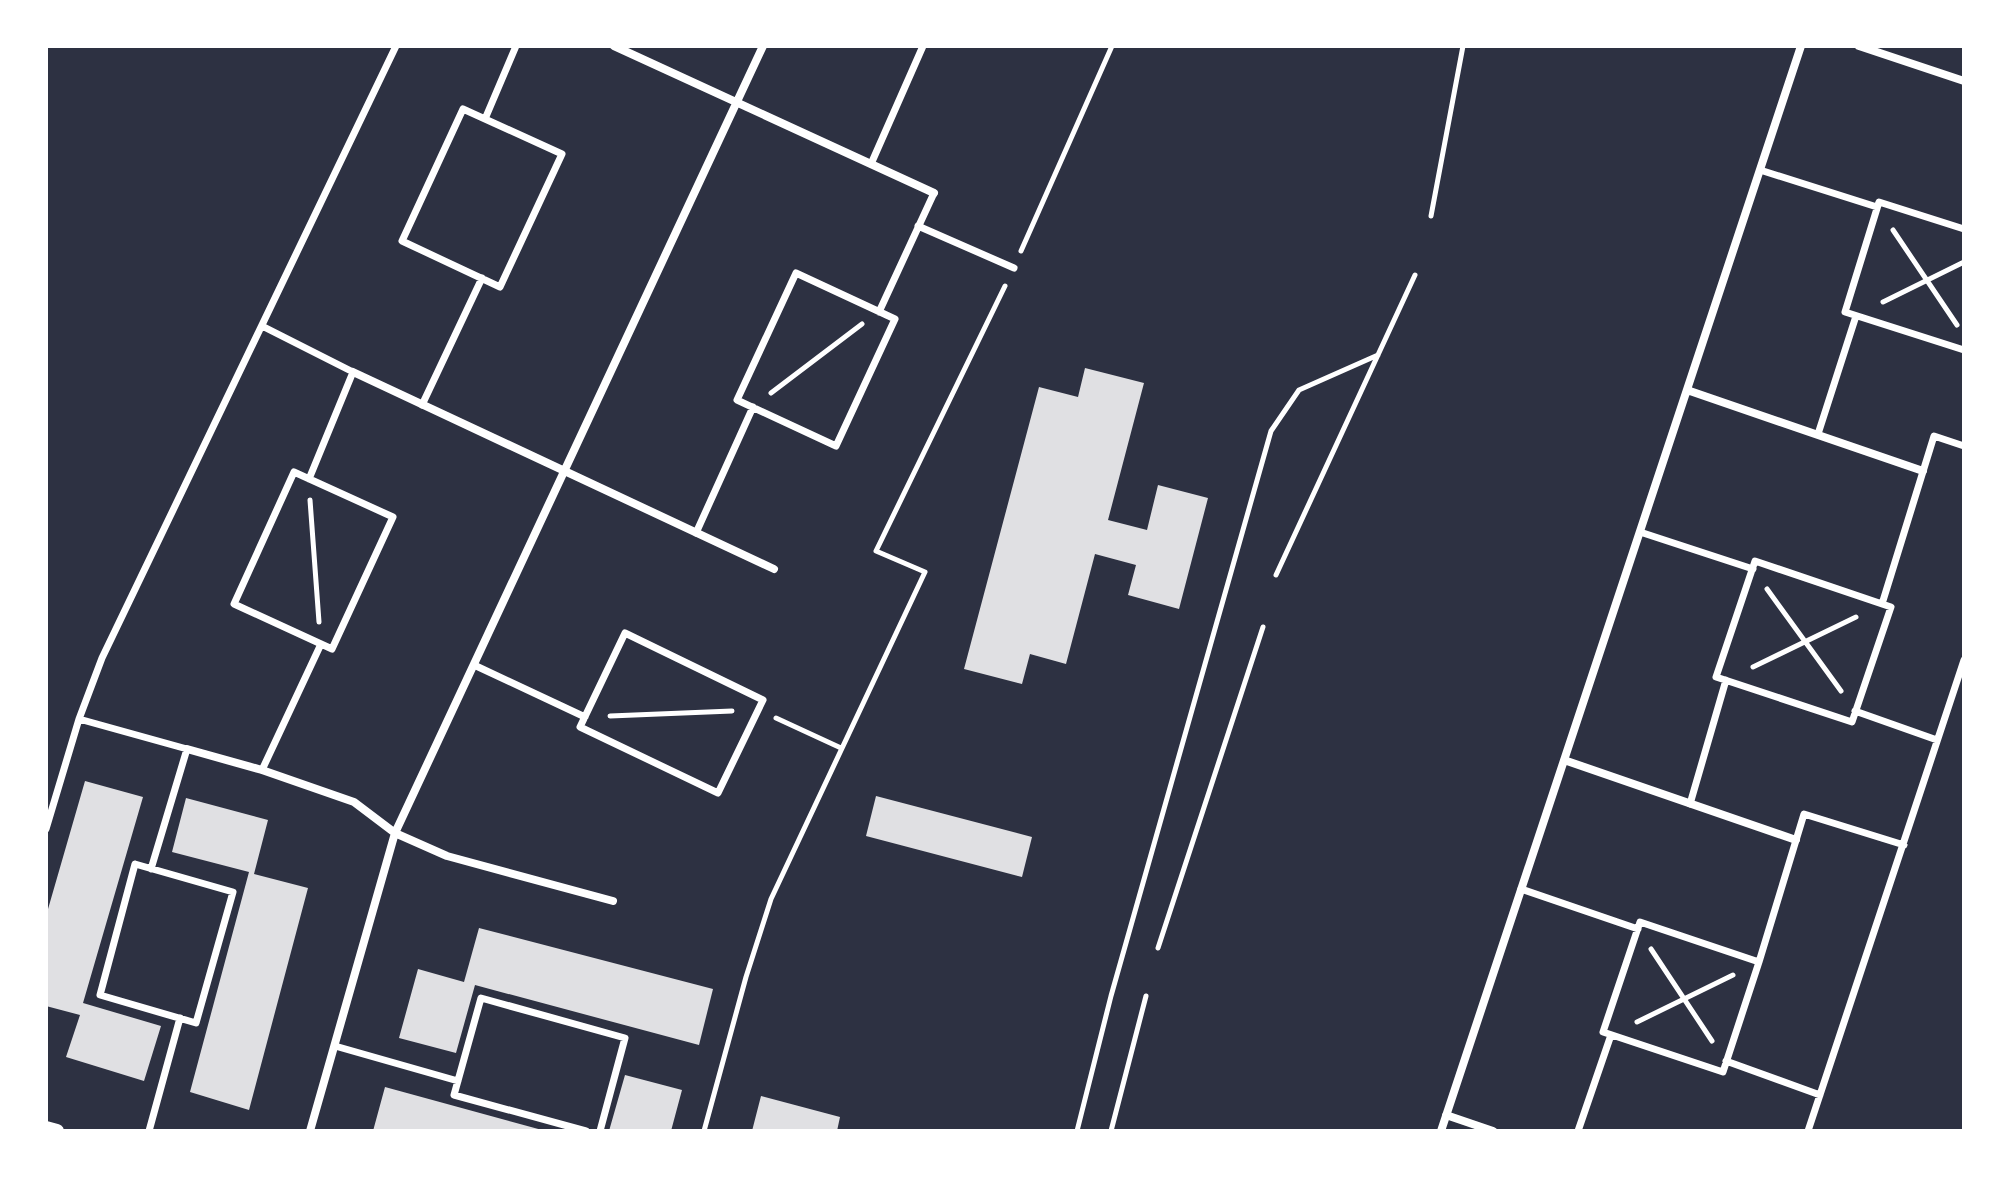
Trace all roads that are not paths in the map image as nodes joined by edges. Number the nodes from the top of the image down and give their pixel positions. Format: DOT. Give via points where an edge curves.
graph roads {
  1 [pos="396,46"];
  2 [pos="516,46"];
  3 [pos="614,46"];
  4 [pos="763,46"];
  5 [pos="923,46"];
  6 [pos="1801,46"];
  7 [pos="1859,46"];
  8 [pos="1964,81"];
  9 [pos="737,102"];
  10 [pos="485,119"];
  11 [pos="871,164"];
  12 [pos="1760,170"];
  13 [pos="934,193"];
  14 [pos="1877,207"];
  15 [pos="918,226"];
  16 [pos="1964,229"];
  17 [pos="1014,268"];
  18 [pos="482,278"];
  19 [pos="879,312"];
  20 [pos="1856,316"];
  21 [pos="262,326"];
  22 [pos="1964,350"];
  23 [pos="353,372"];
  24 [pos="1687,390"];
  25 [pos="422,405"];
  26 [pos="753,407"];
  27 [pos="1818,434"];
  28 [pos="1964,446"];
  29 [pos="564,471"];
  30 [pos="1923,471"];
  31 [pos="309,479"];
  32 [pos="1640,532"];
  33 [pos="696,533"];
  34 [pos="774,569"];
  35 [pos="1753,569"];
  36 [pos="1882,604"];
  37 [pos="321,644"];
  38 [pos="1964,660"];
  39 [pos="474,665"];
  40 [pos="1726,680"];
  41 [pos="1855,711"];
  42 [pos="585,717"];
  43 [pos="79,719"];
  44 [pos="1937,740"];
  45 [pos="187,749"];
  46 [pos="1564,760"];
  47 [pos="262,770"];
  48 [pos="1690,804"];
  49 [pos="46,829"];
  50 [pos="395,833"];
  51 [pos="1796,840"];
  52 [pos="1904,845"];
  53 [pos="151,869"];
  54 [pos="1521,889"];
  55 [pos="613,901"];
  56 [pos="1638,929"];
  57 [pos="1759,962"];
  58 [pos="180,1018"];
  59 [pos="1611,1035"];
  60 [pos="335,1046"];
  61 [pos="1726,1061"];
  62 [pos="458,1081"];
  63 [pos="1820,1095"];
  64 [pos="1446,1115"];
  65 [pos="46,1128"];
  66 [pos="57,1131"];
  67 [pos="149,1131"];
  68 [pos="310,1131"];
  69 [pos="586,1131"];
  70 [pos="600,1131"];
  71 [pos="1441,1131"];
  72 [pos="1493,1131"];
  73 [pos="1578,1131"];
  74 [pos="1808,1131"];
  1 -- 21 [label="street"];
  2 -- 10 [label="street"];
  3 -- 9 [label="street"];
  4 -- 9 [label="street"];
  5 -- 11 [label="street"];
  6 -- 12 [label="street"];
  7 -- 8 [label="street"];
  9 -- 11 [label="street"];
  9 -- 29 [label="street"];
  10 -- 18 [label="street" via="562,154 500,287"];
  10 -- 18 [label="street" via="463,109 402,241"];
  11 -- 13 [label="street"];
  12 -- 14 [label="street"];
  12 -- 24 [label="street"];
  13 -- 15 [label="street"];
  14 -- 16 [label="street" via="1879,202"];
  14 -- 20 [label="street" via="1845,312"];
  15 -- 17 [label="street"];
  15 -- 19 [label="street"];
  18 -- 25 [label="street"];
  19 -- 26 [label="street" via="895,319 836,446"];
  19 -- 26 [label="street" via="796,273 737,400"];
  20 -- 22 [label="street"];
  20 -- 27 [label="street"];
  21 -- 23 [label="street"];
  21 -- 43 [label="street" via="102,658"];
  23 -- 25 [label="street"];
  23 -- 31 [label="street"];
  24 -- 27 [label="street"];
  24 -- 32 [label="street"];
  25 -- 29 [label="street"];
  26 -- 33 [label="street"];
  27 -- 30 [label="street"];
  28 -- 30 [label="street" via="1934,436"];
  29 -- 33 [label="street"];
  29 -- 39 [label="street"];
  30 -- 36 [label="street"];
  31 -- 37 [label="street" via="393,517 332,649"];
  31 -- 37 [label="street" via="294,472 234,604"];
  32 -- 35 [label="street"];
  32 -- 46 [label="street"];
  33 -- 34 [label="street"];
  35 -- 36 [label="street" via="1755,561"];
  35 -- 40 [label="street" via="1716,677"];
  36 -- 41 [label="street" via="1891,607"];
  37 -- 47 [label="street"];
  38 -- 44 [label="street"];
  39 -- 42 [label="street"];
  39 -- 50 [label="street"];
  40 -- 41 [label="street" via="1852,722"];
  40 -- 48 [label="street"];
  41 -- 44 [label="street"];
  42 -- 42 [label="street" via="580,727 718,793 763,700 625,633"];
  43 -- 45 [label="street"];
  43 -- 49 [label="street"];
  44 -- 52 [label="street"];
  45 -- 47 [label="street"];
  45 -- 53 [label="street"];
  46 -- 48 [label="street"];
  46 -- 54 [label="street"];
  47 -- 50 [label="street" via="354,802"];
  48 -- 51 [label="street"];
  50 -- 55 [label="street" via="447,856"];
  50 -- 60 [label="street"];
  51 -- 52 [label="street" via="1804,814"];
  51 -- 57 [label="street"];
  52 -- 63 [label="street"];
  53 -- 58 [label="street" via="135,864 100,995"];
  53 -- 58 [label="street" via="233,892 196,1023"];
  54 -- 56 [label="street"];
  54 -- 64 [label="street"];
  56 -- 57 [label="street" via="1640,922"];
  56 -- 59 [label="street" via="1603,1032"];
  57 -- 61 [label="street"];
  58 -- 67 [label="street"];
  59 -- 61 [label="street" via="1723,1072"];
  59 -- 73 [label="street"];
  60 -- 62 [label="street"];
  60 -- 68 [label="street"];
  61 -- 63 [label="street"];
  62 -- 69 [label="street" via="454,1095"];
  62 -- 70 [label="street" via="481,998 625,1038"];
  63 -- 74 [label="street"];
  64 -- 71 [label="street"];
  64 -- 72 [label="street"];
  65 -- 66 [label="street"];
}
